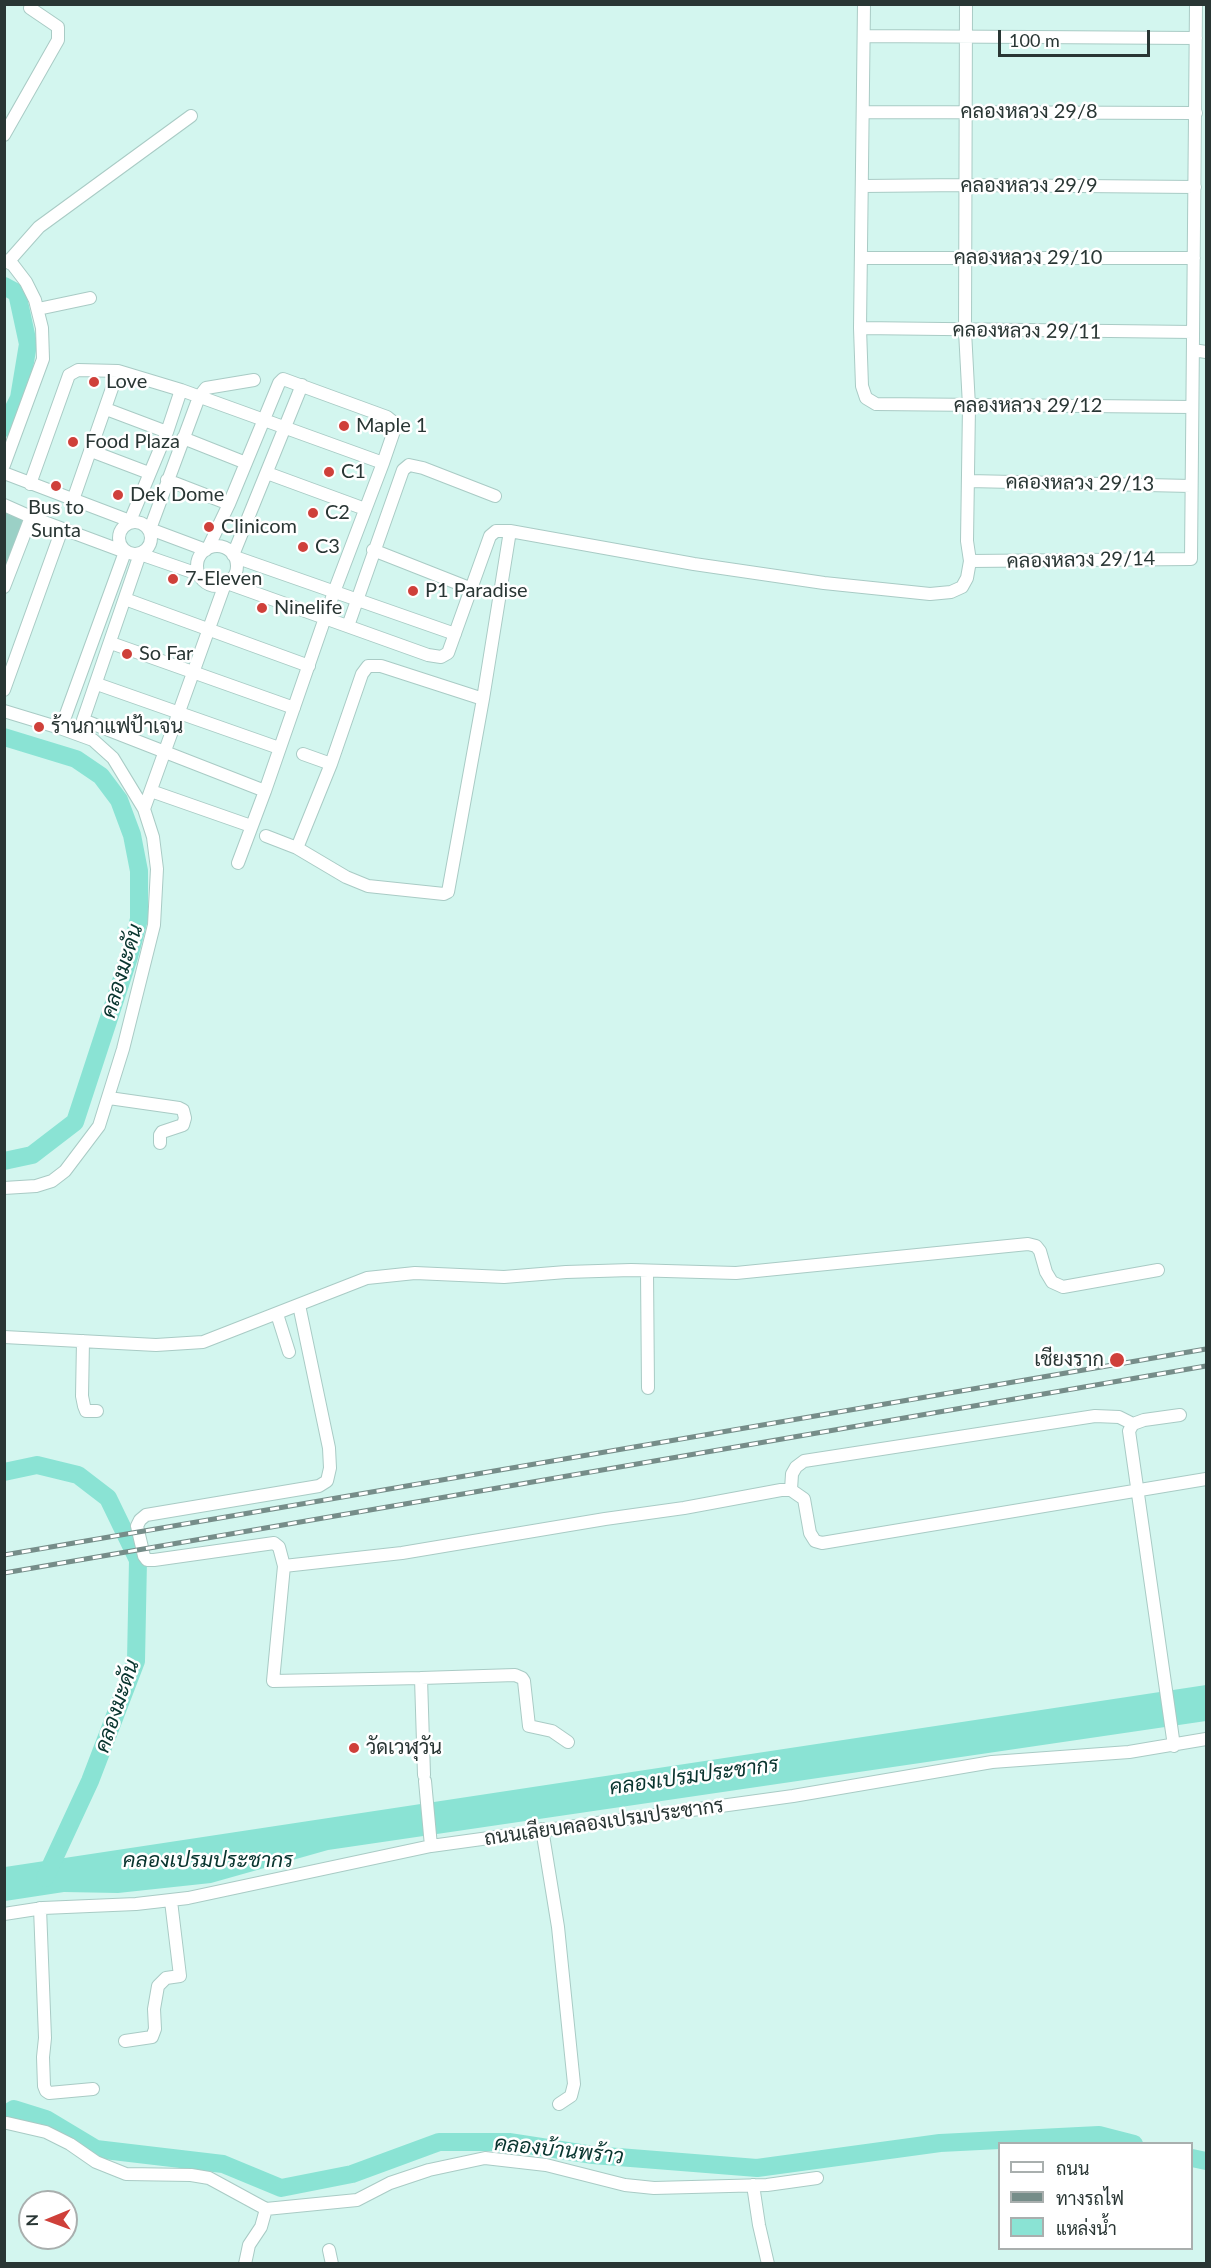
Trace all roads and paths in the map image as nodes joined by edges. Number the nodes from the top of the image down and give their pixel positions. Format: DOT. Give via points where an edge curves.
graph roads {
  1 [pos="864,4"];
  2 [pos="966,4"];
  3 [pos="1196,4"];
  4 [pos="30,8"];
  5 [pos="864,36"];
  6 [pos="965,36"];
  7 [pos="1196,38"];
  8 [pos="863,112"];
  9 [pos="966,112"];
  10 [pos="1196,113"];
  11 [pos="191,116"];
  12 [pos="4,135"];
  13 [pos="966,185"];
  14 [pos="863,186"];
  15 [pos="1195,187"];
  16 [pos="862,258"];
  17 [pos="967,258"];
  18 [pos="1194,258"];
  19 [pos="6,261"];
  20 [pos="90,298"];
  21 [pos="38,309"];
  22 [pos="860,328"];
  23 [pos="966,331"];
  24 [pos="1193,332"];
  25 [pos="1193,350"];
  26 [pos="1206,352"];
  27 [pos="118,371"];
  28 [pos="254,380"];
  29 [pos="302,385"];
  30 [pos="181,390"];
  31 [pos="199,397"];
  32 [pos="969,406"];
  33 [pos="1192,407"];
  34 [pos="106,409"];
  35 [pos="264,420"];
  36 [pos="286,429"];
  37 [pos="167,432"];
  38 [pos="183,438"];
  39 [pos="91,451"];
  40 [pos="246,463"];
  41 [pos="383,463"];
  42 [pos="4,465"];
  43 [pos="4,473"];
  44 [pos="149,473"];
  45 [pos="267,473"];
  46 [pos="167,480"];
  47 [pos="969,481"];
  48 [pos="30,484"];
  49 [pos="1191,486"];
  50 [pos="495,496"];
  51 [pos="73,500"];
  52 [pos="229,504"];
  53 [pos="4,505"];
  54 [pos="365,509"];
  55 [pos="31,517"];
  56 [pos="130,521"];
  57 [pos="62,529"];
  58 [pos="150,529"];
  59 [pos="510,531"];
  60 [pos="207,549"];
  61 [pos="374,550"];
  62 [pos="125,552"];
  63 [pos="140,554"];
  64 [pos="234,556"];
  65 [pos="970,561"];
  66 [pos="198,574"];
  67 [pos="226,584"];
  68 [pos="4,587"];
  69 [pos="472,588"];
  70 [pos="334,592"];
  71 [pos="125,599"];
  72 [pos="356,600"];
  73 [pos="325,618"];
  74 [pos="348,626"];
  75 [pos="209,629"];
  76 [pos="455,634"];
  77 [pos="111,643"];
  78 [pos="309,666"];
  79 [pos="193,673"];
  80 [pos="97,684"];
  81 [pos="4,690"];
  82 [pos="483,699"];
  83 [pos="294,708"];
  84 [pos="4,711"];
  85 [pos="179,712"];
  86 [pos="65,717"];
  87 [pos="279,748"];
  88 [pos="164,753"];
  89 [pos="303,754"];
  90 [pos="331,764"];
  91 [pos="151,791"];
  92 [pos="265,791"];
  93 [pos="144,809"];
  94 [pos="251,826"];
  95 [pos="266,836"];
  96 [pos="297,848"];
  97 [pos="238,863"];
  98 [pos="109,1098"];
  99 [pos="160,1143"];
  100 [pos="4,1188"];
  101 [pos="1158,1270"];
  102 [pos="647,1271"];
  103 [pos="299,1305"];
  104 [pos="277,1314"];
  105 [pos="4,1337"];
  106 [pos="83,1341"];
  107 [pos="289,1352"];
  108 [pos="648,1389"];
  109 [pos="97,1411"];
  110 [pos="1180,1415"];
  111 [pos="1134,1425"];
  112 [pos="1206,1479"];
  113 [pos="791,1490"];
  114 [pos="1138,1490"];
  115 [pos="284,1566"];
  116 [pos="421,1678"];
  117 [pos="1206,1739"];
  118 [pos="1173,1740"];
  119 [pos="568,1742"];
  120 [pos="542,1829"];
  121 [pos="431,1841"];
  122 [pos="171,1901"];
  123 [pos="40,1908"];
  124 [pos="4,1914"];
  125 [pos="125,2041"];
  126 [pos="93,2089"];
  127 [pos="559,2104"];
  128 [pos="7,2123"];
  129 [pos="817,2178"];
  130 [pos="753,2185"];
  131 [pos="266,2209"];
  132 [pos="329,2250"];
  133 [pos="245,2264"];
  134 [pos="332,2264"];
  135 [pos="768,2264"];
  1 -- 5 [label="street"];
  2 -- 6 [label="street"];
  3 -- 7 [label="street"];
  4 -- 12 [label="street" via="54,22 60,33"];
  5 -- 6 [label="street"];
  5 -- 8 [label="street"];
  6 -- 7 [label="street"];
  6 -- 9 [label="street"];
  7 -- 10 [label="street"];
  8 -- 9 [label="street, คลองหลวง 29/8"];
  8 -- 14 [label="street"];
  9 -- 10 [label="street, คลองหลวง 29/8"];
  9 -- 13 [label="street"];
  10 -- 15 [label="street"];
  11 -- 19 [label="street" via="39,227"];
  13 -- 14 [label="street, คลองหลวง 29/9"];
  13 -- 15 [label="street, คลองหลวง 29/9"];
  13 -- 17 [label="street"];
  14 -- 16 [label="street"];
  15 -- 18 [label="street"];
  16 -- 17 [label="street, คลองหลวง 29/10"];
  16 -- 22 [label="street"];
  17 -- 18 [label="street, คลองหลวง 29/10"];
  17 -- 23 [label="street"];
  18 -- 24 [label="street"];
  19 -- 21 [label="street" via="26,282"];
  20 -- 21 [label="street"];
  21 -- 42 [label="street" via="43,358"];
  22 -- 23 [label="street, คลองหลวง 29/11"];
  22 -- 32 [label="street, คลองหลวง 29/12" via="866,398 876,404"];
  23 -- 24 [label="street, คลองหลวง 29/11"];
  23 -- 32 [label="street"];
  24 -- 25 [label="street"];
  25 -- 26 [label="street"];
  25 -- 33 [label="street"];
  27 -- 30 [label="street"];
  27 -- 34 [label="street"];
  27 -- 48 [label="street" via="78,370 69,375"];
  28 -- 31 [label="street" via="206,388"];
  29 -- 35 [label="street" via="283,379"];
  29 -- 36 [label="street"];
  29 -- 41 [label="street" via="387,417 395,428"];
  30 -- 31 [label="street"];
  30 -- 37 [label="street"];
  31 -- 35 [label="street"];
  31 -- 38 [label="street"];
  32 -- 33 [label="street, คลองหลวง 29/12"];
  32 -- 47 [label="street"];
  33 -- 49 [label="street"];
  34 -- 37 [label="street"];
  34 -- 39 [label="street"];
  35 -- 36 [label="street"];
  35 -- 40 [label="street"];
  36 -- 41 [label="street"];
  36 -- 45 [label="street"];
  37 -- 44 [label="street"];
  38 -- 40 [label="street"];
  38 -- 46 [label="street"];
  39 -- 44 [label="street"];
  39 -- 51 [label="street"];
  40 -- 52 [label="street"];
  41 -- 54 [label="street"];
  43 -- 48 [label="street"];
  44 -- 56 [label="street"];
  45 -- 54 [label="street"];
  45 -- 64 [label="street"];
  46 -- 52 [label="street"];
  46 -- 58 [label="street"];
  47 -- 49 [label="street, คลองหลวง 29/13"];
  47 -- 65 [label="street"];
  48 -- 51 [label="street"];
  49 -- 65 [label="street, คลองหลวง 29/14" via="1191,559"];
  50 -- 61 [label="street" via="409,465 403,470"];
  51 -- 56 [label="street"];
  52 -- 60 [label="street"];
  53 -- 55 [label="street"];
  54 -- 70 [label="street"];
  55 -- 57 [label="street"];
  55 -- 68 [label="street"];
  56 -- 58 [label="street" via="139,521"];
  56 -- 62 [label="street" via="120,540"];
  57 -- 62 [label="street"];
  57 -- 81 [label="street"];
  58 -- 60 [label="street"];
  58 -- 63 [label="street" via="150,540"];
  59 -- 65 [label="street" via="694,564 930,594 951,592 962,586 968,578"];
  59 -- 69 [label="street" via="496,531 490,536"];
  59 -- 82 [label="street"];
  60 -- 64 [label="street" via="225,548"];
  60 -- 66 [label="street" via="197,562"];
  61 -- 69 [label="street"];
  61 -- 72 [label="street"];
  62 -- 63 [label="street"];
  62 -- 86 [label="street"];
  63 -- 66 [label="street"];
  63 -- 71 [label="street"];
  64 -- 67 [label="street" via="236,572"];
  64 -- 70 [label="street"];
  66 -- 67 [label="street" via="208,584"];
  67 -- 73 [label="street"];
  67 -- 75 [label="street"];
  69 -- 76 [label="street"];
  70 -- 72 [label="street"];
  70 -- 73 [label="street"];
  71 -- 75 [label="street"];
  71 -- 77 [label="street"];
  72 -- 74 [label="street"];
  72 -- 76 [label="street"];
  73 -- 74 [label="street"];
  73 -- 78 [label="street"];
  74 -- 76 [label="street" via="441,657 448,653"];
  75 -- 78 [label="street"];
  75 -- 79 [label="street"];
  77 -- 79 [label="street"];
  77 -- 80 [label="street"];
  78 -- 83 [label="street"];
  79 -- 83 [label="street"];
  79 -- 85 [label="street"];
  80 -- 85 [label="street"];
  80 -- 88 [label="street" via="83,720"];
  82 -- 90 [label="street" via="381,666 368,666"];
  82 -- 96 [label="street" via="448,892 368,886"];
  83 -- 87 [label="street"];
  84 -- 93 [label="street" via="93,741 118,764"];
  85 -- 87 [label="street"];
  85 -- 88 [label="street"];
  87 -- 92 [label="street"];
  88 -- 91 [label="street"];
  88 -- 92 [label="street"];
  89 -- 90 [label="street"];
  90 -- 96 [label="street"];
  91 -- 93 [label="street"];
  91 -- 94 [label="street"];
  92 -- 94 [label="street"];
  93 -- 98 [label="street" via="157,869 154,925"];
  94 -- 97 [label="street"];
  95 -- 96 [label="street"];
  98 -- 99 [label="street" via="183,1110 183,1125 162,1132"];
  98 -- 100 [label="street" via="99,1126 65,1171 36,1186"];
  101 -- 102 [label="street" via="1063,1287 1052,1282 1036,1245 1028,1244 736,1273"];
  102 -- 103 [label="street" via="504,1277 387,1275 367,1278"];
  102 -- 108 [label="street"];
  103 -- 104 [label="street"];
  103 -- 115 [label="street" via="328,1448 327,1481 319,1486 146,1515 137,1526 147,1560 274,1543 281,1551"];
  104 -- 106 [label="street" via="203,1342 156,1345"];
  104 -- 107 [label="street"];
  105 -- 106 [label="street"];
  106 -- 109 [label="street" via="84,1406 87,1411"];
  110 -- 111 [label="street"];
  111 -- 113 [label="street" via="1119,1417 1095,1416 804,1461 792,1474"];
  111 -- 114 [label="street" via="1129,1441"];
  112 -- 114 [label="street"];
  113 -- 114 [label="street" via="804,1499 810,1533 822,1543"];
  113 -- 115 [label="street" via="402,1553"];
  114 -- 118 [label="street"];
  115 -- 116 [label="street" via="273,1681"];
  116 -- 119 [label="street" via="522,1678 529,1726 552,1731"];
  116 -- 121 [label="street"];
  117 -- 118 [label="street, ถนนเลียบคลองเปรมประชากร"];
  118 -- 120 [label="street, ถนนเลียบคลองเปรมประชากร" via="1129,1752 993,1762 793,1796"];
  120 -- 121 [label="street, ถนนเลียบคลองเปรมประชากร"];
  120 -- 127 [label="street" via="558,1927 574,2084 571,2096"];
  121 -- 122 [label="street, ถนนเลียบคลองเปรมประชากร"];
  122 -- 123 [label="street, ถนนเลียบคลองเปรมประชากร"];
  122 -- 125 [label="street" via="180,1976 166,1978 158,1986 152,2037"];
  123 -- 124 [label="street, ถนนเลียบคลองเปรมประชากร"];
  123 -- 126 [label="street" via="44,2086 49,2093"];
  128 -- 131 [label="street" via="46,2132 112,2170 209,2178"];
  129 -- 130 [label="street"];
  130 -- 131 [label="street" via="654,2188 616,2183 546,2164 485,2158 429,2169 357,2200"];
  130 -- 135 [label="street"];
  131 -- 133 [label="street" via="261,2227 249,2245"];
  132 -- 134 [label="street"];
}
